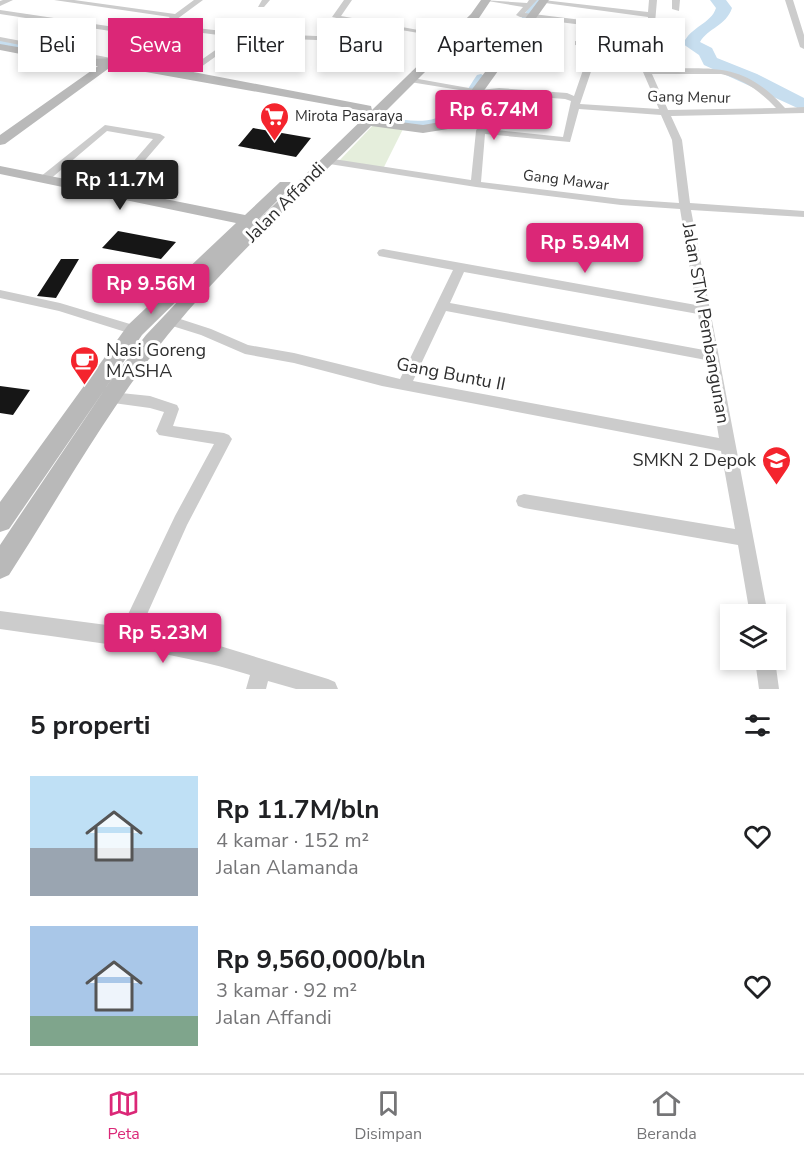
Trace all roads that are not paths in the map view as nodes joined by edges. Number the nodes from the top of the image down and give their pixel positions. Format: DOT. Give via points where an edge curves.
graph roads {
  1 [pos="9,0"];
  2 [pos="58,0"];
  3 [pos="183,0"];
  4 [pos="348,0"];
  5 [pos="473,0"];
  6 [pos="485,0"];
  7 [pos="653,0"];
  8 [pos="676,0"];
  9 [pos="789,0"];
  10 [pos="198,1"];
  11 [pos="0,4"];
  12 [pos="532,8"];
  13 [pos="676,9"];
  14 [pos="0,12"];
  15 [pos="653,15"];
  16 [pos="176,16"];
  17 [pos="173,18"];
  18 [pos="342,18"];
  19 [pos="457,18"];
  20 [pos="583,18"];
  21 [pos="652,18"];
  22 [pos="108,29"];
  23 [pos="0,39"];
  24 [pos="804,47"];
  25 [pos="0,49"];
  26 [pos="215,54"];
  27 [pos="108,63"];
  28 [pos="108,63"];
  29 [pos="108,64"];
  30 [pos="416,64"];
  31 [pos="685,71"];
  32 [pos="154,72"];
  33 [pos="174,72"];
  34 [pos="588,72"];
  35 [pos="647,72"];
  36 [pos="188,74"];
  37 [pos="410,79"];
  38 [pos="474,90"];
  39 [pos="495,93"];
  40 [pos="575,103"];
  41 [pos="804,110"];
  42 [pos="783,111"];
  43 [pos="665,114"];
  44 [pos="369,116"];
  45 [pos="481,131"];
  46 [pos="0,141"];
  47 [pos="327,161"];
  48 [pos="0,170"];
  49 [pos="44,179"];
  50 [pos="476,184"];
  51 [pos="112,192"];
  52 [pos="685,208"];
  53 [pos="804,214"];
  54 [pos="254,223"];
  55 [pos="383,253"];
  56 [pos="460,268"];
  57 [pos="0,294"];
  58 [pos="442,306"];
  59 [pos="704,311"];
  60 [pos="171,321"];
  61 [pos="135,330"];
  62 [pos="712,356"];
  63 [pos="405,384"];
  64 [pos="108,390"];
  65 [pos="729,446"];
  66 [pos="524,501"];
  67 [pos="0,521"];
  68 [pos="746,539"];
  69 [pos="0,567"];
  70 [pos="757,604"];
  71 [pos="0,620"];
  72 [pos="127,637"];
  73 [pos="262,668"];
  74 [pos="766,670"];
  75 [pos="256,689"];
  76 [pos="328,689"];
  77 [pos="769,689"];
  1 -- 11 [label="street"];
  2 -- 16 [label="street"];
  3 -- 10 [label="street"];
  4 -- 18 [label="street" via="336,17"];
  5 -- 19 [label="main road, Jalan Affandi"];
  6 -- 12 [label="street"];
  6 -- 37 [label="main road, Jalan Affandi" via="475,16"];
  7 -- 15 [label="street"];
  8 -- 13 [label="street"];
  9 -- 24 [label="street"];
  10 -- 16 [label="street"];
  12 -- 15 [label="street"];
  12 -- 20 [label="street"];
  12 -- 38 [label="main road"];
  14 -- 22 [label="street"];
  15 -- 21 [label="street"];
  16 -- 17 [label="street"];
  23 -- 27 [label="street"];
  25 -- 28 [label="main road" via="83,67"];
  26 -- 36 [label="street"];
  29 -- 46 [label="main road"];
  30 -- 44 [label="main road, Jalan Affandi"];
  31 -- 42 [label="street" via="732,74 758,85"];
  32 -- 44 [label="main road"];
  33 -- 36 [label="main road"];
  34 -- 40 [label="street"];
  35 -- 43 [label="street, Jalan STM Pembangunan"];
  36 -- 44 [label="main road"];
  37 -- 38 [label="street"];
  37 -- 44 [label="main road, Jalan Affandi"];
  38 -- 39 [label="street, Gang Menur"];
  38 -- 44 [label="main road" via="461,117 444,126 414,128"];
  39 -- 40 [label="street, Gang Menur" via="567,96"];
  39 -- 45 [label="street"];
  40 -- 43 [label="street, Gang Menur"];
  40 -- 45 [label="street" via="567,140"];
  41 -- 42 [label="street, Gang Menur"];
  42 -- 43 [label="street, Gang Menur"];
  43 -- 52 [label="street, Jalan STM Pembangunan" via="677,140"];
  44 -- 47 [label="main road, Jalan Affandi"];
  44 -- 54 [label="main road, Jalan Affandi"];
  45 -- 50 [label="street"];
  47 -- 50 [label="street, Gang Mawar"];
  47 -- 54 [label="main road, Jalan Affandi"];
  48 -- 49 [label="main road"];
  49 -- 51 [label="main road"];
  49 -- 51 [label="street" via="105,128 160,137"];
  50 -- 52 [label="street, Gang Mawar"];
  51 -- 54 [label="main road"];
  52 -- 53 [label="street, Gang Mawar"];
  52 -- 59 [label="street, Jalan STM Pembangunan"];
  54 -- 60 [label="main road, Jalan Affandi"];
  54 -- 61 [label="main road, Jalan Affandi"];
  55 -- 56 [label="street"];
  56 -- 58 [label="street"];
  56 -- 59 [label="street"];
  57 -- 61 [label="street"];
  58 -- 62 [label="street"];
  58 -- 63 [label="street"];
  59 -- 62 [label="street, Jalan STM Pembangunan"];
  60 -- 63 [label="street, Gang Buntu II" via="245,349"];
  60 -- 64 [label="main road, Jalan Affandi"];
  61 -- 64 [label="main road, Jalan Affandi"];
  62 -- 65 [label="street, Jalan STM Pembangunan"];
  63 -- 65 [label="street, Gang Buntu II"];
  64 -- 67 [label="main road, Jalan Affandi"];
  64 -- 69 [label="main road, Jalan Affandi"];
  64 -- 72 [label="street" via="172,409 165,431 224,439"];
  65 -- 68 [label="street, Jalan STM Pembangunan"];
  66 -- 68 [label="street"];
  68 -- 70 [label="street, Jalan STM Pembangunan"];
  71 -- 72 [label="street"];
  72 -- 73 [label="street"];
  73 -- 75 [label="street"];
  73 -- 76 [label="street"];
  74 -- 77 [label="street"];
}
